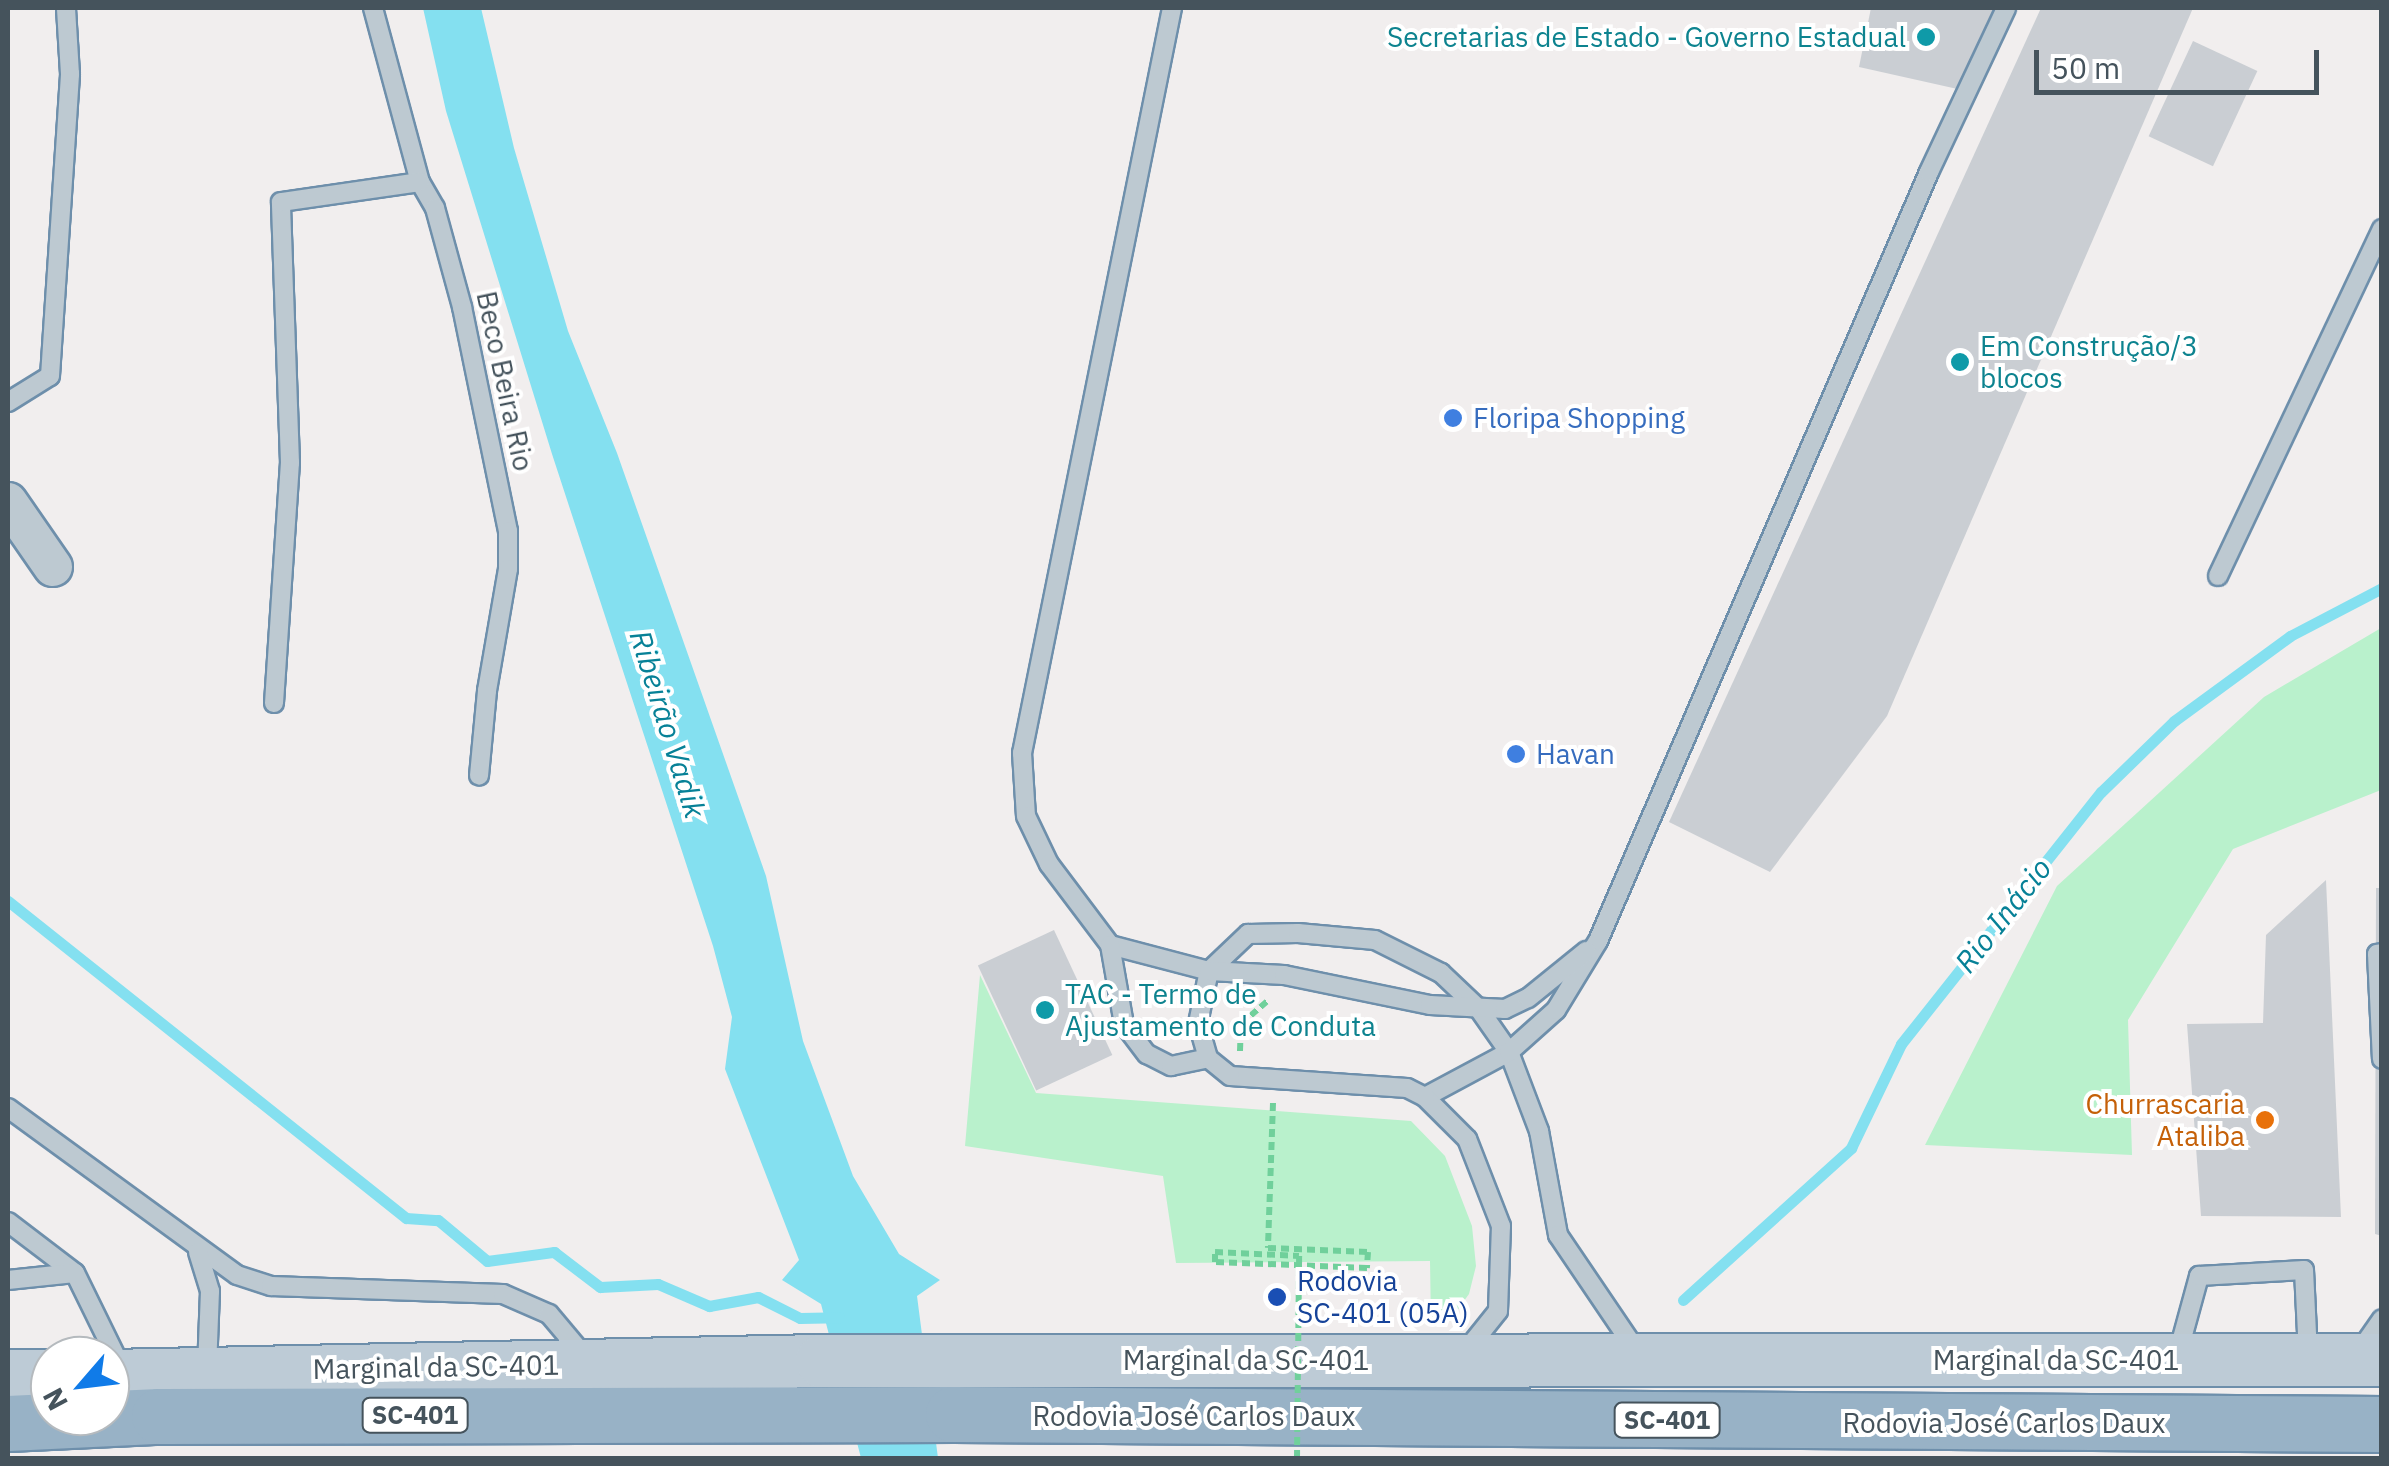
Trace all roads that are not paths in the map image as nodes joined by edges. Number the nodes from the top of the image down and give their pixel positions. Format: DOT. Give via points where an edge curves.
graph roads {
  1 [pos="66,8"];
  2 [pos="374,8"];
  3 [pos="1172,8"];
  4 [pos="2006,8"];
  5 [pos="420,182"];
  6 [pos="2382,229"];
  7 [pos="8,402"];
  8 [pos="8,502"];
  9 [pos="53,567"];
  10 [pos="2218,576"];
  11 [pos="274,703"];
  12 [pos="479,776"];
  13 [pos="1598,941"];
  14 [pos="1110,945"];
  15 [pos="2382,953"];
  16 [pos="1210,971"];
  17 [pos="1479,1009"];
  18 [pos="1509,1052"];
  19 [pos="1208,1058"];
  20 [pos="2382,1058"];
  21 [pos="1424,1098"];
  22 [pos="8,1108"];
  23 [pos="8,1222"];
  24 [pos="198,1252"];
  25 [pos="75,1272"];
  26 [pos="8,1280"];
  27 [pos="101,1336"];
  28 [pos="2356,1350"];
  29 [pos="1460,1360"];
  30 [pos="2176,1360"];
  31 [pos="1644,1362"];
  32 [pos="591,1365"];
  33 [pos="206,1373"];
  34 [pos="130,1376"];
  35 [pos="8,1423"];
  36 [pos="2382,1424"];
  1 -- 7 [label="lane" via="70,74 50,376"];
  2 -- 5 [label="lane, Beco Beira Rio"];
  3 -- 14 [label="lane" via="1022,753 1026,816 1049,864"];
  4 -- 13 [label="lane"];
  5 -- 11 [label="lane" via="281,202 290,462"];
  5 -- 12 [label="lane, Beco Beira Rio" via="436,208 462,307 508,531"];
  6 -- 10 [label="lane"];
  8 -- 9 [label="street"];
  13 -- 17 [label="lane" via="1528,998 1505,1009"];
  13 -- 18 [label="lane" via="1556,1010"];
  14 -- 16 [label="lane"];
  14 -- 19 [label="lane" via="1124,1024 1147,1054 1172,1066"];
  15 -- 20 [label="lane"];
  16 -- 17 [label="lane" via="1284,975"];
  16 -- 17 [label="lane" via="1248,934 1375,940 1441,973"];
  16 -- 19 [label="lane" via="1198,1023"];
  17 -- 18 [label="lane"];
  18 -- 21 [label="lane"];
  18 -- 31 [label="lane" via="1538,1131 1558,1234"];
  19 -- 21 [label="lane" via="1230,1076 1407,1088"];
  21 -- 29 [label="lane" via="1467,1139 1501,1226 1498,1311"];
  22 -- 24 [label="lane"];
  23 -- 25 [label="lane"];
  24 -- 32 [label="lane" via="272,1286 503,1294 549,1314"];
  24 -- 33 [label="lane" via="210,1291"];
  25 -- 26 [label="lane"];
  25 -- 27 [label="lane"];
  28 -- 30 [label="main road, Marginal da SC-401"];
  28 -- 30 [label="lane" via="2304,1270 2199,1276"];
  29 -- 31 [label="main road, Marginal da SC-401"];
  29 -- 32 [label="main road, Marginal da SC-401"];
  30 -- 31 [label="main road, Marginal da SC-401"];
  32 -- 33 [label="main road, Marginal da SC-401"];
  33 -- 34 [label="main road, Marginal da SC-401"];
  35 -- 36 [label="highway, Rodovia José Carlos Daux / SC-401" via="159,1416 952,1414"];
}
